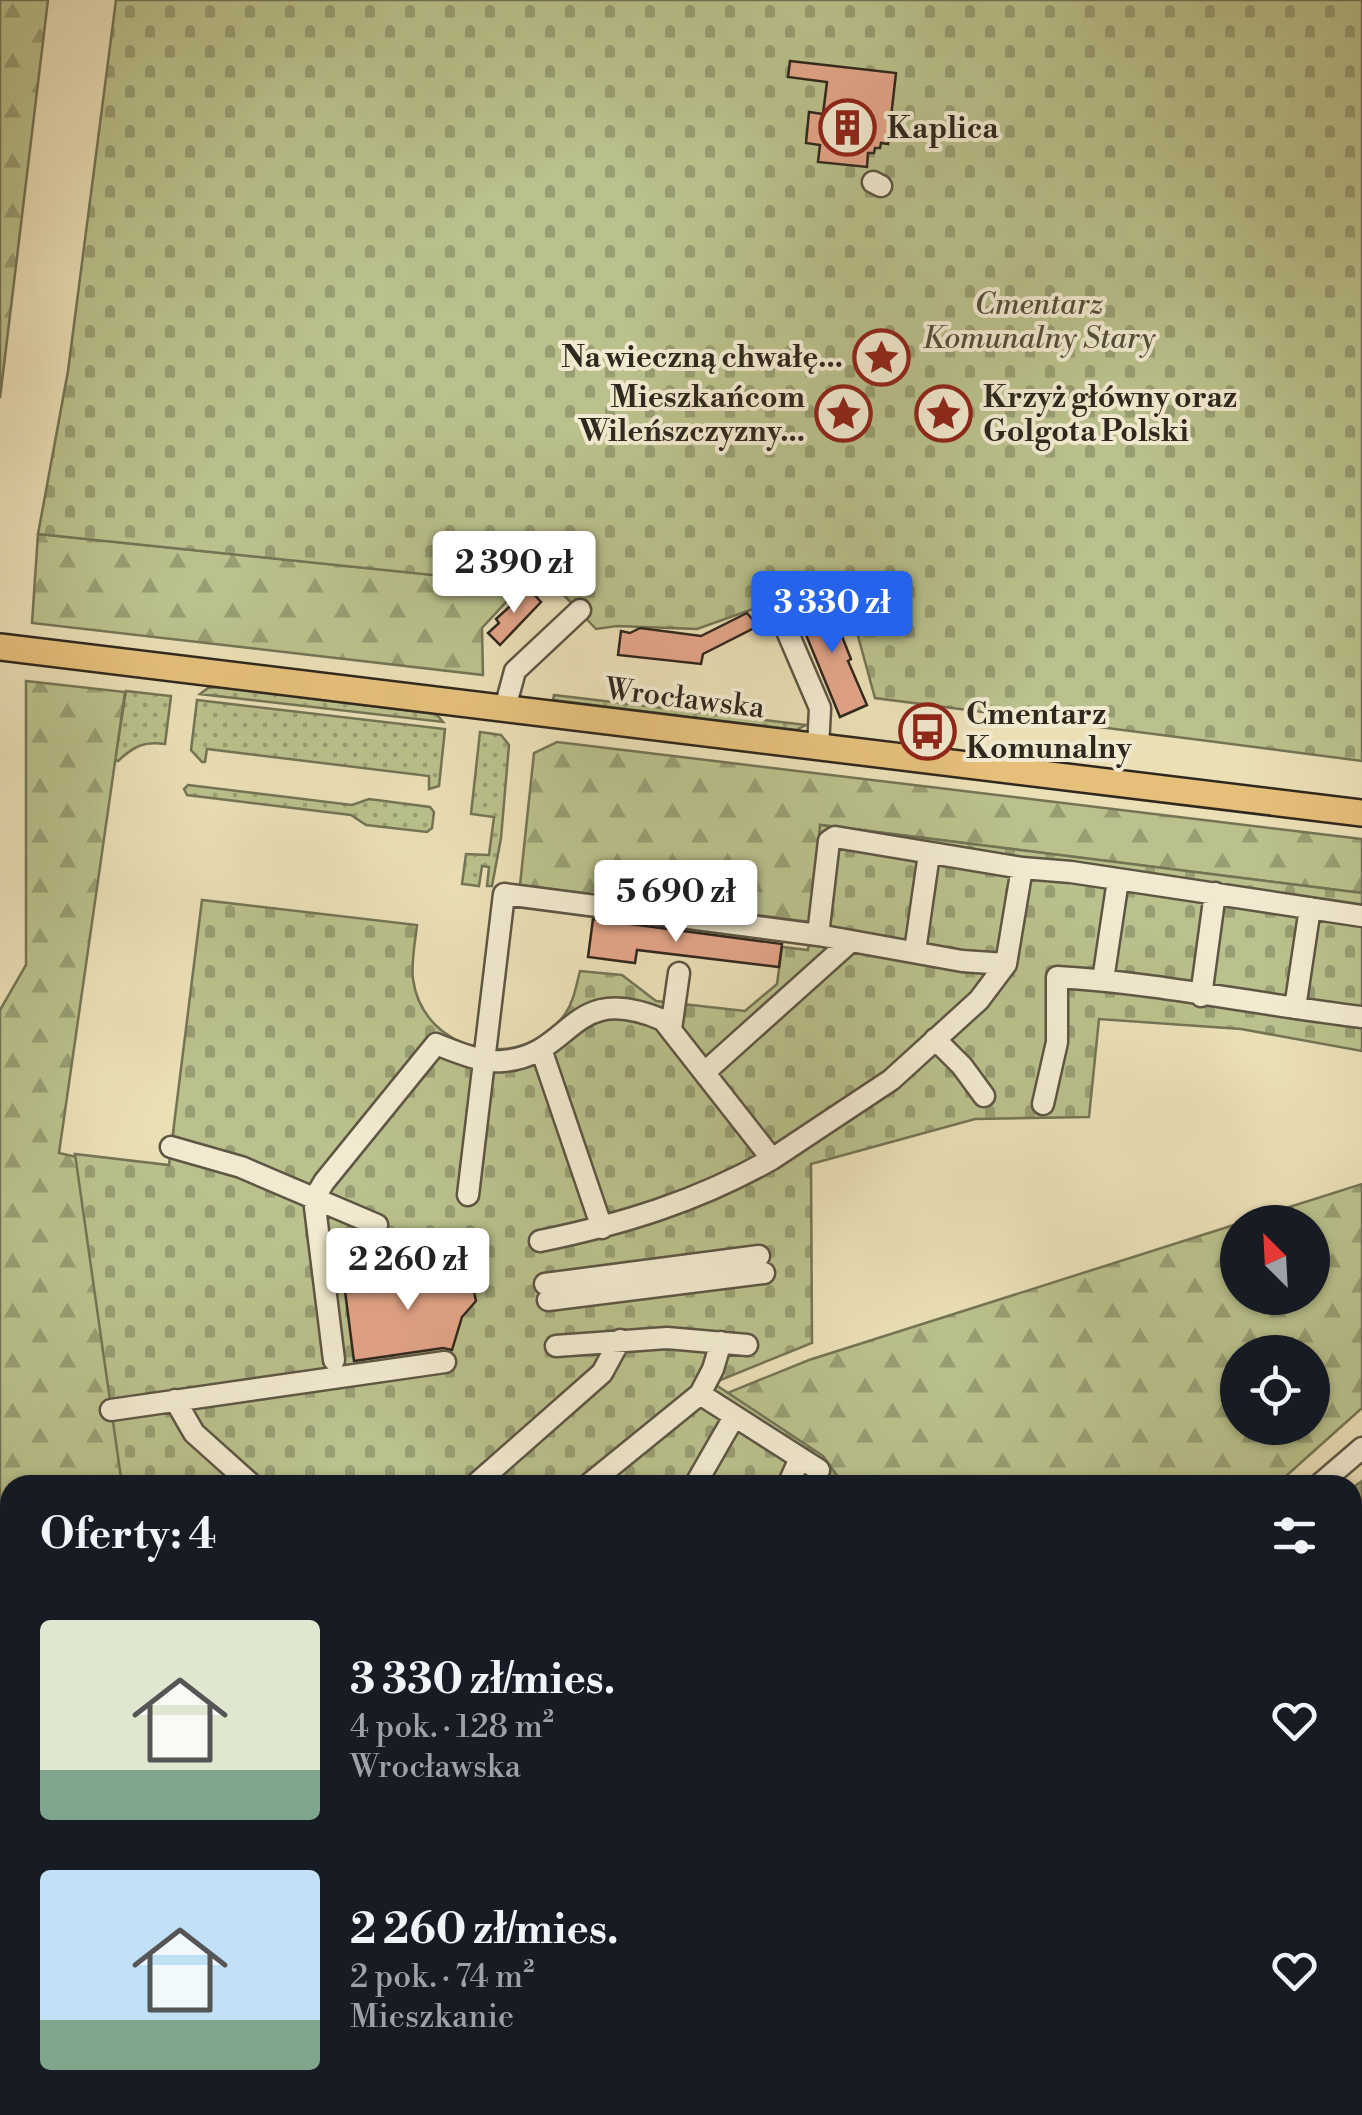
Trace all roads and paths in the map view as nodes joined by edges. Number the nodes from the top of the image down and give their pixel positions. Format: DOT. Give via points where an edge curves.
graph roads {
  1 [pos="780,602"];
  2 [pos="580,610"];
  3 [pos="0,647"];
  4 [pos="505,708"];
  5 [pos="818,748"];
  6 [pos="1362,813"];
  7 [pos="929,854"];
  8 [pos="1022,868"];
  9 [pos="1118,880"];
  10 [pos="1215,893"];
  11 [pos="1310,908"];
  12 [pos="1362,916"];
  13 [pos="814,935"];
  14 [pos="852,941"];
  15 [pos="915,951"];
  16 [pos="1006,964"];
  17 [pos="679,973"];
  18 [pos="1103,980"];
  19 [pos="1201,996"];
  20 [pos="1295,1008"];
  21 [pos="1362,1017"];
  22 [pos="671,1029"];
  23 [pos="935,1039"];
  24 [pos="541,1049"];
  25 [pos="491,1055"];
  26 [pos="705,1072"];
  27 [pos="984,1096"];
  28 [pos="1043,1104"];
  29 [pos="171,1146"];
  30 [pos="772,1159"];
  31 [pos="468,1196"];
  32 [pos="314,1199"];
  33 [pos="378,1225"];
  34 [pos="602,1228"];
  35 [pos="540,1241"];
  36 [pos="761,1265"];
  37 [pos="546,1292"];
  38 [pos="620,1340"];
  39 [pos="721,1342"];
  40 [pos="747,1345"];
  41 [pos="556,1346"];
  42 [pos="334,1360"];
  43 [pos="445,1362"];
  44 [pos="700,1394"];
  45 [pos="176,1400"];
  46 [pos="111,1410"];
  47 [pos="734,1417"];
  48 [pos="1362,1448"];
  49 [pos="800,1458"];
  50 [pos="819,1470"];
  51 [pos="241,1475"];
  52 [pos="485,1475"];
  53 [pos="600,1475"];
  54 [pos="701,1475"];
  55 [pos="792,1475"];
  56 [pos="1331,1475"];
  1 -- 5 [label="street" via="820,708"];
  2 -- 4 [label="street" via="515,671"];
  3 -- 4 [label="main road, Wrocławska"];
  4 -- 5 [label="main road, Wrocławska"];
  5 -- 6 [label="main road, Wrocławska"];
  7 -- 8 [label="street"];
  7 -- 13 [label="street" via="831,838"];
  7 -- 15 [label="street"];
  8 -- 9 [label="street"];
  8 -- 16 [label="street"];
  9 -- 10 [label="street"];
  9 -- 18 [label="street"];
  10 -- 11 [label="street"];
  10 -- 19 [label="street"];
  11 -- 12 [label="street"];
  11 -- 20 [label="street"];
  13 -- 14 [label="street"];
  13 -- 25 [label="street" via="504,894"];
  14 -- 15 [label="street"];
  14 -- 26 [label="street"];
  15 -- 16 [label="street"];
  16 -- 23 [label="street" via="979,1000"];
  17 -- 22 [label="street"];
  18 -- 19 [label="street"];
  18 -- 28 [label="street" via="1057,977 1057,1042"];
  19 -- 20 [label="street"];
  20 -- 21 [label="street"];
  22 -- 24 [label="street" via="638,1009 605,1008 576,1018"];
  22 -- 26 [label="street"];
  23 -- 27 [label="street"];
  23 -- 30 [label="street" via="891,1080"];
  24 -- 25 [label="street" via="530,1056"];
  24 -- 34 [label="street"];
  25 -- 31 [label="street"];
  25 -- 32 [label="street" via="436,1044"];
  26 -- 30 [label="street"];
  29 -- 32 [label="street"];
  30 -- 34 [label="street" via="689,1200"];
  32 -- 33 [label="street"];
  32 -- 42 [label="street"];
  34 -- 35 [label="street"];
  36 -- 37 [label="street"];
  38 -- 39 [label="street"];
  38 -- 41 [label="street"];
  38 -- 52 [label="street" via="602,1373"];
  39 -- 40 [label="street"];
  39 -- 44 [label="street"];
  43 -- 45 [label="street"];
  44 -- 47 [label="street"];
  44 -- 53 [label="street"];
  45 -- 46 [label="street"];
  45 -- 51 [label="street" via="194,1433"];
  47 -- 49 [label="street"];
  47 -- 54 [label="street"];
  48 -- 56 [label="street"];
  49 -- 50 [label="street"];
  49 -- 55 [label="street"];
}
